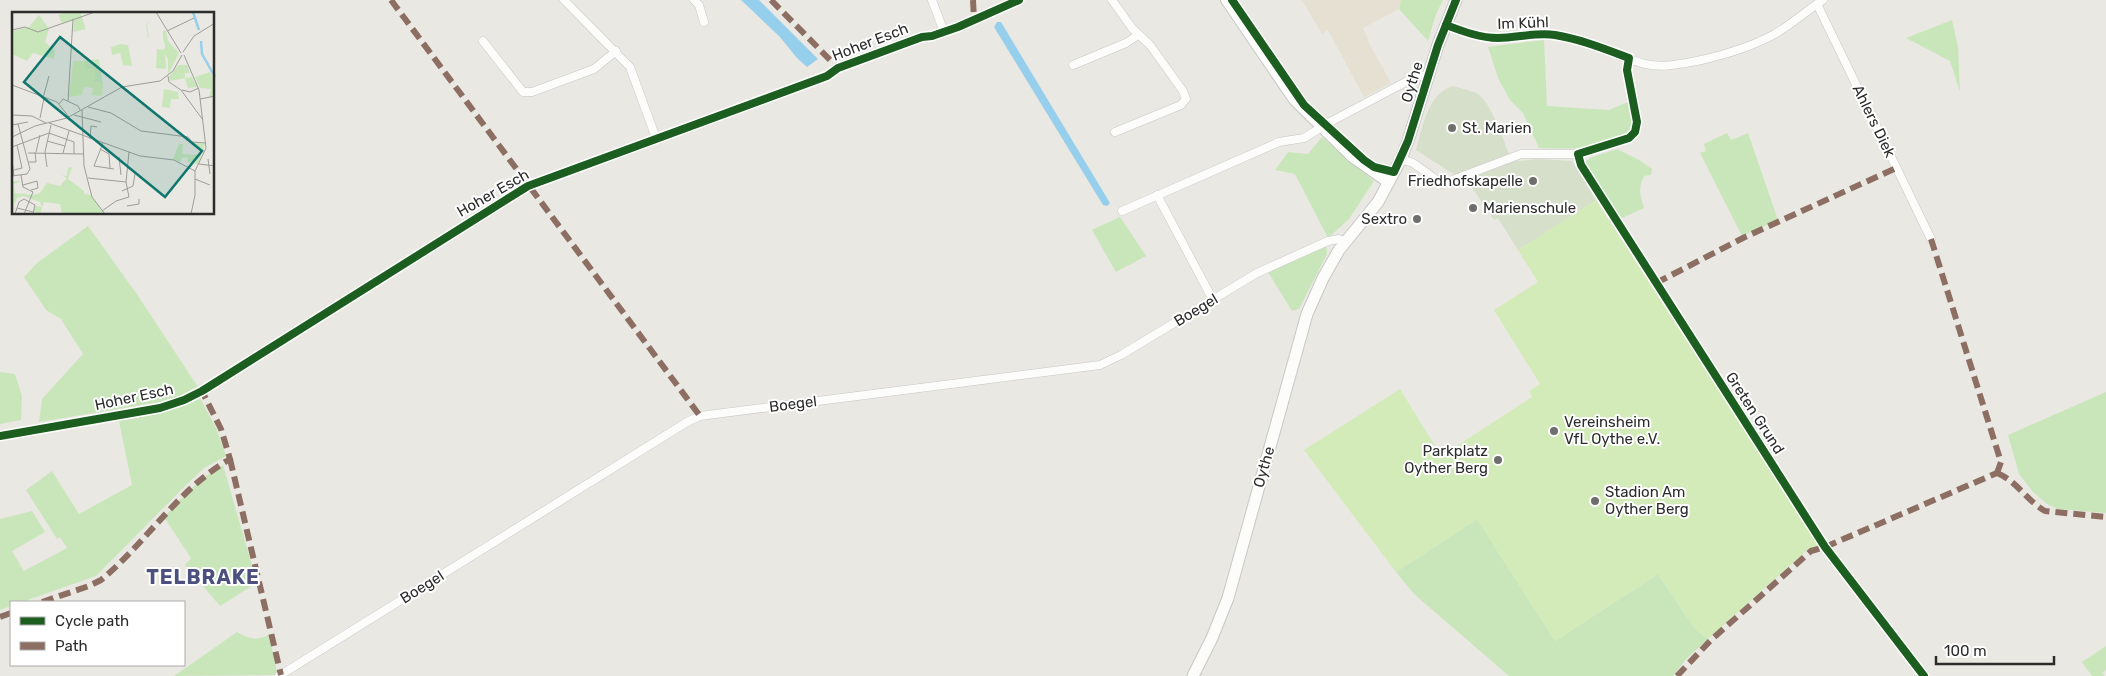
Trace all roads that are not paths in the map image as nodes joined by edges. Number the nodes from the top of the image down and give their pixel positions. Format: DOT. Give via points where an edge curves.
graph roads {
  1 [pos="564,0"];
  2 [pos="694,0"];
  3 [pos="932,0"];
  4 [pos="1019,0"];
  5 [pos="1112,0"];
  6 [pos="1226,0"];
  7 [pos="1456,0"];
  8 [pos="1806,0"];
  9 [pos="1817,4"];
  10 [pos="704,22"];
  11 [pos="1446,25"];
  12 [pos="944,32"];
  13 [pos="1138,35"];
  14 [pos="483,41"];
  15 [pos="616,51"];
  16 [pos="1629,58"];
  17 [pos="1073,65"];
  18 [pos="1428,76"];
  19 [pos="1320,128"];
  20 [pos="1115,132"];
  21 [pos="656,138"];
  22 [pos="1578,154"];
  23 [pos="1401,159"];
  24 [pos="1389,183"];
  25 [pos="1157,195"];
  26 [pos="1122,211"];
  27 [pos="1931,239"];
  28 [pos="1345,242"];
  29 [pos="1213,300"];
  30 [pos="0,436"];
  31 [pos="279,676"];
  32 [pos="1193,676"];
  33 [pos="1924,676"];
  1 -- 15 [label="street"];
  2 -- 10 [label="street"];
  3 -- 12 [label="street"];
  4 -- 12 [label="street, Hoher Esch"];
  5 -- 13 [label="street"];
  6 -- 19 [label="street" via="1288,93"];
  7 -- 11 [label="main road, Oythe"];
  8 -- 9 [label="street, Ahlers Diek"];
  9 -- 16 [label="street, Im Kühl" via="1775,34 1723,55 1671,66 1657,66"];
  9 -- 27 [label="street, Ahlers Diek"];
  11 -- 16 [label="street, Im Kühl" via="1481,37 1555,35"];
  11 -- 18 [label="main road, Oythe"];
  12 -- 21 [label="street, Hoher Esch" via="922,37 838,68 827,76"];
  13 -- 17 [label="street"];
  13 -- 20 [label="street" via="1150,45 1186,99 1181,105"];
  14 -- 15 [label="street" via="524,92 594,69"];
  15 -- 21 [label="street" via="630,67"];
  16 -- 22 [label="street" via="1627,70 1637,122 1635,132 1629,138"];
  18 -- 19 [label="street, Oythe" via="1417,76"];
  18 -- 23 [label="main road, Oythe"];
  19 -- 24 [label="street" via="1366,168"];
  19 -- 25 [label="street, Oythe" via="1304,138 1279,142"];
  21 -- 30 [label="street, Hoher Esch" via="528,186 184,400 160,408"];
  22 -- 23 [label="street" via="1521,154 1442,184"];
  22 -- 33 [label="street, Greten Grund" via="1645,266 1825,547"];
  23 -- 24 [label="main road, Oythe"];
  24 -- 28 [label="main road, Oythe" via="1378,202"];
  25 -- 26 [label="street, Oythe"];
  25 -- 29 [label="street"];
  28 -- 29 [label="street, Boegel" via="1339,239 1328,241 1266,268"];
  28 -- 32 [label="main road, Oythe" via="1323,278 1307,314 1228,598"];
  29 -- 31 [label="street, Boegel" via="1111,360 1090,367 700,416"];
}
